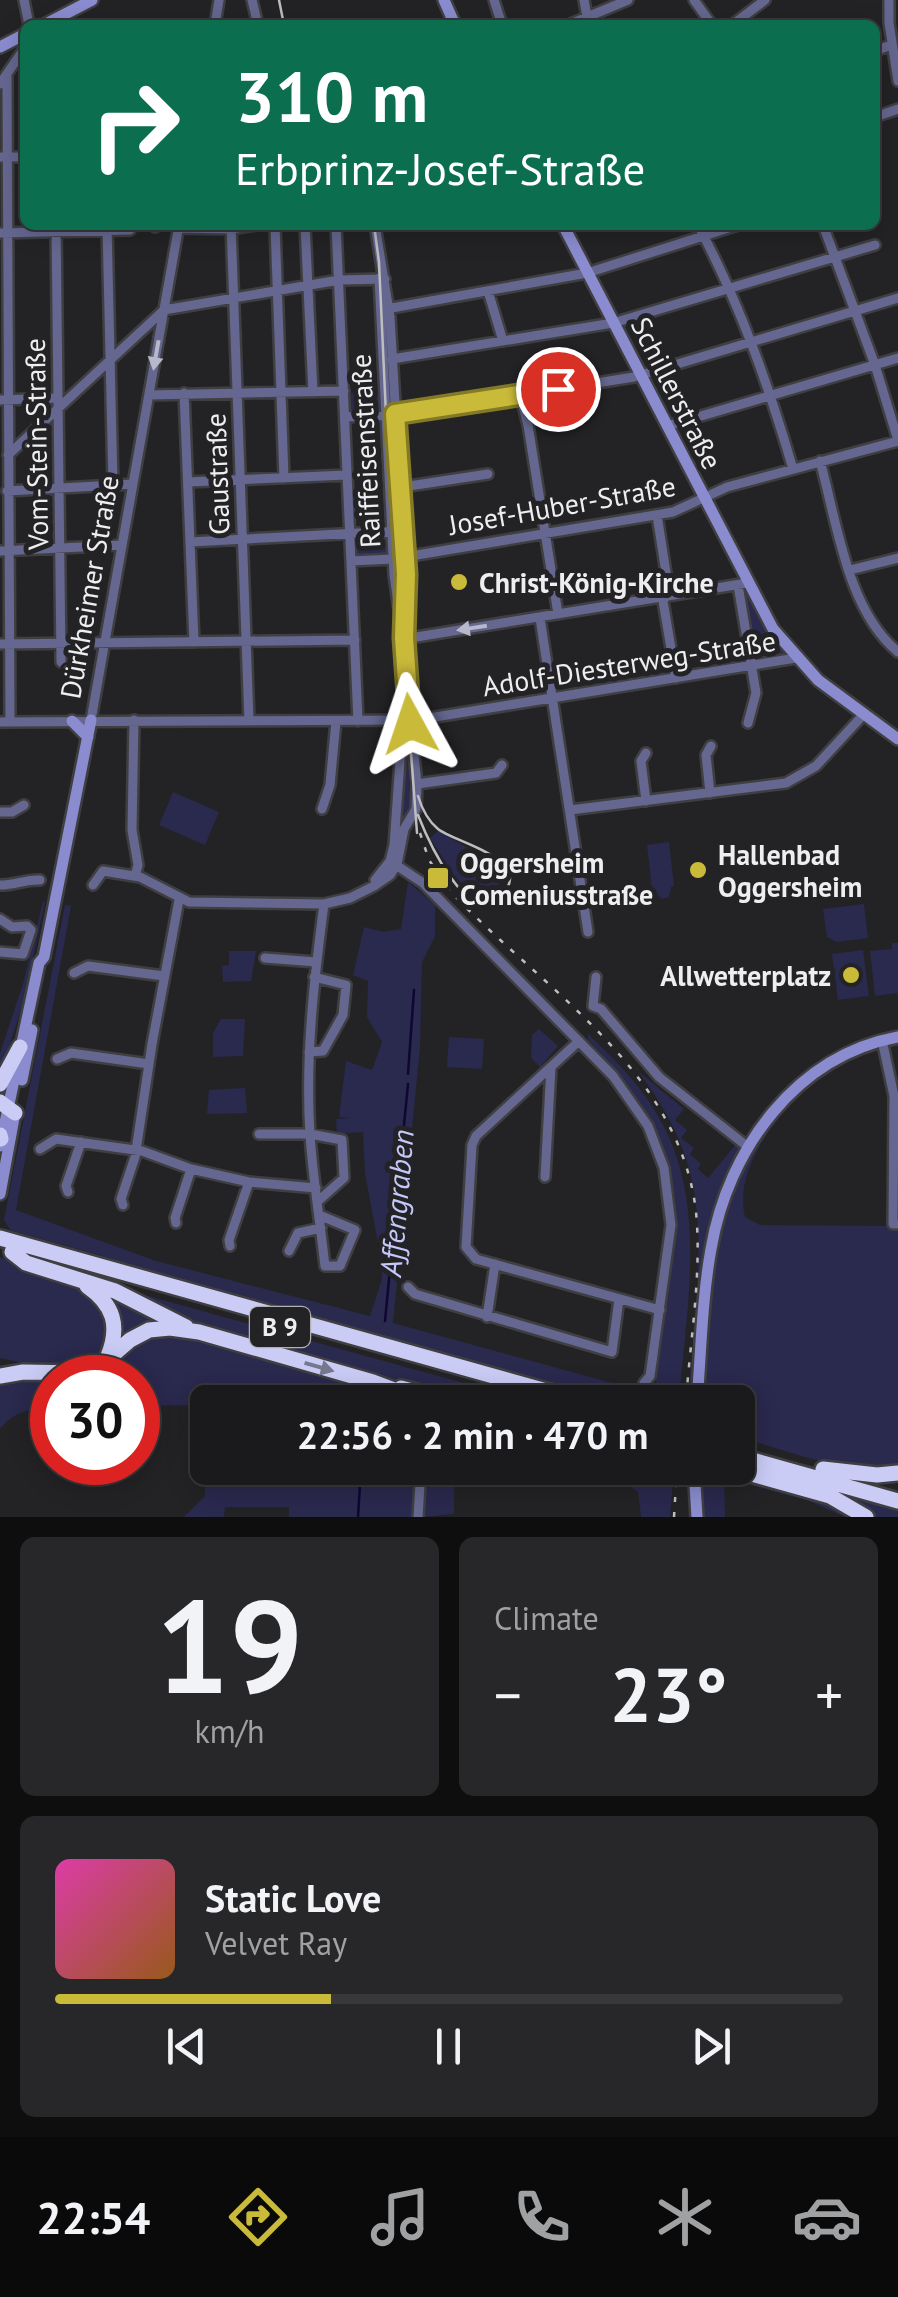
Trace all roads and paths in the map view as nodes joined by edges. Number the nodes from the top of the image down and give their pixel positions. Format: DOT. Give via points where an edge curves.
graph roads {
  1 [pos="92,0"];
  2 [pos="584,0"];
  3 [pos="628,0"];
  4 [pos="765,0"];
  5 [pos="890,0"];
  6 [pos="587,17"];
  7 [pos="66,20"];
  8 [pos="580,20"];
  9 [pos="739,20"];
  10 [pos="891,46"];
  11 [pos="20,49"];
  12 [pos="880,49"];
  13 [pos="4,80"];
  14 [pos="898,81"];
  15 [pos="4,157"];
  16 [pos="43,230"];
  17 [pos="56,230"];
  18 [pos="107,230"];
  19 [pos="178,230"];
  20 [pos="231,230"];
  21 [pos="275,230"];
  22 [pos="305,230"];
  23 [pos="336,230"];
  24 [pos="376,230"];
  25 [pos="565,230"];
  26 [pos="701,230"];
  27 [pos="723,230"];
  28 [pos="825,230"];
  29 [pos="3,233"];
  30 [pos="704,236"];
  31 [pos="875,246"];
  32 [pos="834,258"];
  33 [pos="587,273"];
  34 [pos="382,279"];
  35 [pos="338,280"];
  36 [pos="308,284"];
  37 [pos="732,289"];
  38 [pos="278,290"];
  39 [pos="488,290"];
  40 [pos="234,297"];
  41 [pos="898,298"];
  42 [pos="384,309"];
  43 [pos="164,310"];
  44 [pos="853,311"];
  45 [pos="613,323"];
  46 [pos="752,340"];
  47 [pos="503,341"];
  48 [pos="898,358"];
  49 [pos="392,359"];
  50 [pos="109,360"];
  51 [pos="875,365"];
  52 [pos="640,374"];
  53 [pos="237,391"];
  54 [pos="344,391"];
  55 [pos="281,392"];
  56 [pos="313,392"];
  57 [pos="184,393"];
  58 [pos="771,394"];
  59 [pos="520,395"];
  60 [pos="148,396"];
  61 [pos="4,400"];
  62 [pos="58,403"];
  63 [pos="390,415"];
  64 [pos="345,417"];
  65 [pos="666,426"];
  66 [pos="898,440"];
  67 [pos="8,455"];
  68 [pos="820,462"];
  69 [pos="794,469"];
  70 [pos="488,474"];
  71 [pos="347,475"];
  72 [pos="284,478"];
  73 [pos="240,480"];
  74 [pos="188,482"];
  75 [pos="133,484"];
  76 [pos="112,486"];
  77 [pos="394,488"];
  78 [pos="59,489"];
  79 [pos="8,491"];
  80 [pos="703,498"];
  81 [pos="657,515"];
  82 [pos="397,531"];
  83 [pos="545,532"];
  84 [pos="350,533"];
  85 [pos="242,539"];
  86 [pos="190,542"];
  87 [pos="122,545"];
  88 [pos="60,547"];
  89 [pos="4,551"];
  90 [pos="398,557"];
  91 [pos="898,558"];
  92 [pos="351,562"];
  93 [pos="850,570"];
  94 [pos="743,584"];
  95 [pos="666,597"];
  96 [pos="558,614"];
  97 [pos="540,618"];
  98 [pos="404,634"];
  99 [pos="355,640"];
  100 [pos="246,641"];
  101 [pos="194,642"];
  102 [pos="104,643"];
  103 [pos="5,644"];
  104 [pos="60,644"];
  105 [pos="898,652"];
  106 [pos="796,658"];
  107 [pos="61,662"];
  108 [pos="753,666"];
  109 [pos="676,678"];
  110 [pos="552,698"];
  111 [pos="864,714"];
  112 [pos="72,720"];
  113 [pos="91,720"];
  114 [pos="134,720"];
  115 [pos="336,720"];
  116 [pos="249,721"];
  117 [pos="358,721"];
  118 [pos="409,721"];
  119 [pos="5,722"];
  120 [pos="748,722"];
  121 [pos="88,737"];
  122 [pos="898,738"];
  123 [pos="711,746"];
  124 [pos="646,753"];
  125 [pos="502,765"];
  126 [pos="417,784"];
  127 [pos="710,793"];
  128 [pos="646,801"];
  129 [pos="24,805"];
  130 [pos="322,809"];
  131 [pos="570,810"];
  132 [pos="0,812"];
  133 [pos="394,863"];
  134 [pos="135,876"];
  135 [pos="40,880"];
  136 [pos="0,885"];
  137 [pos="93,885"];
  138 [pos="179,900"];
  139 [pos="324,904"];
  140 [pos="0,919"];
  141 [pos="588,932"];
  142 [pos="0,952"];
  143 [pos="44,957"];
  144 [pos="265,958"];
  145 [pos="316,962"];
  146 [pos="74,973"];
  147 [pos="164,976"];
  148 [pos="314,977"];
  149 [pos="596,977"];
  150 [pos="898,1037"];
  151 [pos="882,1040"];
  152 [pos="579,1041"];
  153 [pos="20,1048"];
  154 [pos="310,1052"];
  155 [pos="58,1060"];
  156 [pos="149,1064"];
  157 [pos="551,1067"];
  158 [pos="0,1084"];
  159 [pos="6,1109"];
  160 [pos="259,1134"];
  161 [pos="310,1134"];
  162 [pos="0,1140"];
  163 [pos="81,1142"];
  164 [pos="748,1147"];
  165 [pos="40,1149"];
  166 [pos="135,1151"];
  167 [pos="191,1168"];
  168 [pos="545,1177"];
  169 [pos="249,1182"];
  170 [pos="316,1188"];
  171 [pos="68,1192"];
  172 [pos="0,1194"];
  173 [pos="318,1202"];
  174 [pos="122,1205"];
  175 [pos="319,1215"];
  176 [pos="176,1223"];
  177 [pos="898,1224"];
  178 [pos="321,1228"];
  179 [pos="0,1238"];
  180 [pos="230,1246"];
  181 [pos="6,1250"];
  182 [pos="289,1251"];
  183 [pos="495,1264"];
  184 [pos="76,1278"];
  185 [pos="408,1287"];
  186 [pos="619,1299"];
  187 [pos="660,1310"];
  188 [pos="487,1317"];
  189 [pos="198,1332"];
  190 [pos="108,1355"];
  191 [pos="112,1355"];
  192 [pos="0,1366"];
  193 [pos="24,1372"];
  194 [pos="30,1372"];
  195 [pos="0,1376"];
  196 [pos="373,1382"];
  197 [pos="644,1383"];
  198 [pos="381,1385"];
  199 [pos="385,1385"];
  200 [pos="487,1385"];
  201 [pos="525,1385"];
  202 [pos="699,1385"];
  203 [pos="755,1451"];
  204 [pos="755,1461"];
  205 [pos="823,1469"];
  206 [pos="898,1473"];
  207 [pos="755,1475"];
  208 [pos="420,1485"];
  209 [pos="695,1485"];
  210 [pos="898,1491"];
  211 [pos="898,1501"];
  212 [pos="418,1517"];
  213 [pos="697,1517"];
  214 [pos="866,1517"];
  1 -- 7 [label="street"];
  2 -- 6 [label="street"];
  3 -- 6 [label="street"];
  4 -- 9 [label="street"];
  5 -- 10 [label="street"];
  6 -- 8 [label="street"];
  10 -- 12 [label="street"];
  10 -- 14 [label="street"];
  11 -- 13 [label="street"];
  13 -- 15 [label="street"];
  15 -- 29 [label="street"];
  16 -- 29 [label="street"];
  17 -- 62 [label="street, Vom-Stein-Straße"];
  18 -- 50 [label="street"];
  19 -- 43 [label="street, Dürkheimer Straße"];
  20 -- 40 [label="street, Gaustraße"];
  21 -- 38 [label="street"];
  22 -- 36 [label="street"];
  23 -- 35 [label="street"];
  24 -- 34 [label="street, Raiffeisenstraße"];
  25 -- 33 [label="street, Schillerstraße"];
  26 -- 30 [label="street"];
  27 -- 30 [label="street"];
  28 -- 32 [label="street"];
  29 -- 61 [label="street"];
  30 -- 33 [label="street"];
  30 -- 37 [label="street"];
  31 -- 32 [label="street"];
  32 -- 37 [label="street"];
  32 -- 44 [label="street"];
  33 -- 39 [label="street"];
  33 -- 45 [label="street, Schillerstraße"];
  34 -- 35 [label="street"];
  34 -- 42 [label="street, Raiffeisenstraße"];
  35 -- 36 [label="street"];
  35 -- 54 [label="street"];
  36 -- 38 [label="street"];
  36 -- 56 [label="street"];
  37 -- 45 [label="street"];
  37 -- 46 [label="street"];
  38 -- 40 [label="street"];
  38 -- 55 [label="street"];
  39 -- 42 [label="street"];
  39 -- 47 [label="street"];
  40 -- 43 [label="street"];
  40 -- 53 [label="street, Gaustraße"];
  41 -- 44 [label="street"];
  42 -- 49 [label="street, Raiffeisenstraße"];
  42 -- 63 [label="street, Raiffeisenstraße"];
  43 -- 50 [label="street"];
  43 -- 60 [label="street, Dürkheimer Straße, one-way"];
  44 -- 46 [label="street"];
  44 -- 51 [label="street"];
  45 -- 47 [label="street"];
  45 -- 52 [label="street, Schillerstraße"];
  46 -- 52 [label="street"];
  46 -- 58 [label="street"];
  47 -- 49 [label="street"];
  48 -- 51 [label="street"];
  49 -- 63 [label="street, Raiffeisenstraße"];
  50 -- 62 [label="street"];
  50 -- 76 [label="street"];
  51 -- 58 [label="street"];
  51 -- 66 [label="street"];
  52 -- 59 [label="street"];
  52 -- 65 [label="street, Schillerstraße"];
  53 -- 55 [label="street"];
  53 -- 57 [label="street"];
  53 -- 73 [label="street, Gaustraße"];
  54 -- 56 [label="street"];
  54 -- 64 [label="street"];
  55 -- 56 [label="street"];
  55 -- 72 [label="street"];
  57 -- 60 [label="street"];
  57 -- 74 [label="street"];
  58 -- 65 [label="street"];
  58 -- 69 [label="street"];
  59 -- 63 [label="street"];
  59 -- 83 [label="street"];
  60 -- 75 [label="street, Dürkheimer Straße"];
  61 -- 62 [label="street"];
  61 -- 67 [label="street"];
  62 -- 67 [label="street"];
  62 -- 78 [label="street, Vom-Stein-Straße"];
  63 -- 64 [label="street"];
  63 -- 77 [label="street, Raiffeisenstraße"];
  64 -- 71 [label="street"];
  65 -- 80 [label="street, Schillerstraße"];
  66 -- 68 [label="street, Josef-Huber-Straße"];
  67 -- 79 [label="street"];
  68 -- 69 [label="street, Josef-Huber-Straße"];
  68 -- 93 [label="street"];
  69 -- 80 [label="street, Josef-Huber-Straße"];
  70 -- 77 [label="street"];
  71 -- 72 [label="street"];
  71 -- 84 [label="street"];
  72 -- 73 [label="street"];
  73 -- 74 [label="street"];
  73 -- 85 [label="street, Gaustraße"];
  74 -- 86 [label="street"];
  75 -- 76 [label="street"];
  75 -- 87 [label="street, Dürkheimer Straße"];
  76 -- 78 [label="street"];
  77 -- 82 [label="street, Raiffeisenstraße"];
  78 -- 79 [label="street"];
  78 -- 88 [label="street, Vom-Stein-Straße"];
  79 -- 89 [label="street"];
  80 -- 81 [label="street, Josef-Huber-Straße"];
  80 -- 94 [label="street, Schillerstraße"];
  81 -- 83 [label="street, Josef-Huber-Straße"];
  81 -- 95 [label="street"];
  82 -- 84 [label="street"];
  82 -- 90 [label="street, Raiffeisenstraße"];
  83 -- 90 [label="street, Josef-Huber-Straße"];
  83 -- 96 [label="street"];
  84 -- 85 [label="street"];
  84 -- 92 [label="street"];
  85 -- 86 [label="street"];
  85 -- 100 [label="street, Gaustraße"];
  86 -- 101 [label="street"];
  87 -- 88 [label="street"];
  87 -- 102 [label="street, Dürkheimer Straße"];
  88 -- 89 [label="street"];
  88 -- 104 [label="street, Vom-Stein-Straße"];
  89 -- 103 [label="street"];
  90 -- 92 [label="street, Josef-Huber-Straße"];
  90 -- 98 [label="street, Raiffeisenstraße"];
  91 -- 93 [label="street"];
  92 -- 99 [label="street"];
  93 -- 105 [label="street" via="864,611"];
  94 -- 95 [label="street"];
  94 -- 106 [label="street, Schillerstraße"];
  94 -- 108 [label="street"];
  95 -- 96 [label="street"];
  95 -- 109 [label="street"];
  96 -- 97 [label="street"];
  97 -- 98 [label="street, one-way"];
  97 -- 110 [label="street"];
  98 -- 118 [label="street, Raiffeisenstraße"];
  99 -- 100 [label="street"];
  99 -- 117 [label="street"];
  100 -- 101 [label="street"];
  100 -- 116 [label="street, Gaustraße"];
  101 -- 102 [label="street"];
  102 -- 104 [label="street"];
  102 -- 113 [label="street, Dürkheimer Straße"];
  103 -- 104 [label="street"];
  103 -- 119 [label="street"];
  104 -- 107 [label="street, Vom-Stein-Straße"];
  106 -- 108 [label="street, Adolf-Diesterweg-Straße"];
  106 -- 111 [label="street, Schillerstraße"];
  108 -- 109 [label="street, Adolf-Diesterweg-Straße"];
  108 -- 120 [label="street" via="756,692"];
  109 -- 110 [label="street, Adolf-Diesterweg-Straße"];
  110 -- 118 [label="street, Adolf-Diesterweg-Straße"];
  110 -- 131 [label="street"];
  111 -- 122 [label="street, Schillerstraße"];
  111 -- 127 [label="street" via="816,766 786,783"];
  112 -- 113 [label="street, Adolf-Diesterweg-Straße"];
  112 -- 119 [label="street, Adolf-Diesterweg-Straße"];
  112 -- 121 [label="street"];
  113 -- 114 [label="street, Adolf-Diesterweg-Straße"];
  113 -- 121 [label="street, Dürkheimer Straße"];
  114 -- 116 [label="street, Adolf-Diesterweg-Straße"];
  114 -- 134 [label="street"];
  115 -- 116 [label="street, Adolf-Diesterweg-Straße"];
  115 -- 117 [label="street, Adolf-Diesterweg-Straße"];
  115 -- 130 [label="street"];
  117 -- 118 [label="street, Adolf-Diesterweg-Straße"];
  118 -- 126 [label="street, Raiffeisenstraße"];
  118 -- 133 [label="street" via="402,732"];
  121 -- 143 [label="street, Dürkheimer Straße"];
  123 -- 127 [label="street"];
  124 -- 128 [label="street"];
  125 -- 126 [label="street" via="496,773"];
  126 -- 133 [label="street, Raiffeisenstraße" via="416,809"];
  127 -- 128 [label="street"];
  128 -- 131 [label="street"];
  129 -- 132 [label="street"];
  131 -- 141 [label="street"];
  133 -- 139 [label="street" via="390,875"];
  133 -- 152 [label="street" via="423,883"];
  134 -- 137 [label="street" via="103,870"];
  134 -- 138 [label="street"];
  135 -- 136 [label="street"];
  138 -- 139 [label="street"];
  138 -- 147 [label="street"];
  139 -- 145 [label="street"];
  140 -- 142 [label="street" via="30,930 23,954"];
  143 -- 153 [label="street, Dürkheimer Straße"];
  143 -- 159 [label="street, Dürkheimer Straße"];
  144 -- 145 [label="street"];
  145 -- 148 [label="street"];
  146 -- 147 [label="street" via="88,966"];
  147 -- 156 [label="street"];
  148 -- 154 [label="street"];
  148 -- 154 [label="street" via="346,985 343,1015 323,1051"];
  149 -- 164 [label="street" via="593,1006 659,1077"];
  150 -- 151 [label="street"];
  151 -- 164 [label="street" via="808,1076"];
  151 -- 177 [label="street" via="894,1096"];
  152 -- 157 [label="street"];
  152 -- 187 [label="street" via="636,1106 664,1168 671,1225"];
  153 -- 158 [label="highway"];
  153 -- 159 [label="street, Dürkheimer Straße"];
  154 -- 161 [label="street"];
  155 -- 156 [label="street" via="71,1053"];
  156 -- 166 [label="street"];
  157 -- 168 [label="street"];
  157 -- 183 [label="street" via="472,1145 466,1247 476,1259"];
  159 -- 162 [label="street, Dürkheimer Straße"];
  159 -- 172 [label="street, Dürkheimer Straße"];
  160 -- 161 [label="street"];
  161 -- 170 [label="street"];
  161 -- 173 [label="street" via="342,1140 344,1178"];
  163 -- 165 [label="street" via="56,1139"];
  163 -- 166 [label="street"];
  163 -- 171 [label="street"];
  164 -- 202 [label="street" via="711,1246"];
  166 -- 167 [label="street"];
  166 -- 174 [label="street"];
  167 -- 169 [label="street"];
  167 -- 176 [label="street"];
  169 -- 170 [label="street"];
  169 -- 180 [label="street"];
  170 -- 173 [label="street"];
  173 -- 175 [label="street"];
  175 -- 178 [label="street"];
  175 -- 178 [label="street" via="355,1230 340,1266 326,1266"];
  178 -- 182 [label="street" via="294,1236"];
  179 -- 201 [label="highway, B 9"];
  181 -- 184 [label="highway"];
  181 -- 200 [label="highway, B 9"];
  183 -- 186 [label="street"];
  183 -- 188 [label="street"];
  184 -- 189 [label="highway"];
  184 -- 190 [label="highway" via="111,1311 116,1334"];
  185 -- 188 [label="street"];
  186 -- 187 [label="street"];
  186 -- 188 [label="street" via="612,1352"];
  187 -- 197 [label="street"];
  189 -- 191 [label="highway, B 9" via="149,1330"];
  189 -- 196 [label="highway, B 9, one-way"];
  192 -- 193 [label="highway"];
  193 -- 194 [label="highway, B 9"];
  193 -- 195 [label="highway, B 9"];
  196 -- 198 [label="highway"];
  196 -- 199 [label="highway, B 9"];
  203 -- 205 [label="highway"];
  204 -- 211 [label="highway"];
  205 -- 206 [label="highway"];
  205 -- 210 [label="highway"];
  207 -- 214 [label="highway" via="830,1496"];
  208 -- 212 [label="street"];
  209 -- 213 [label="street"];
}
